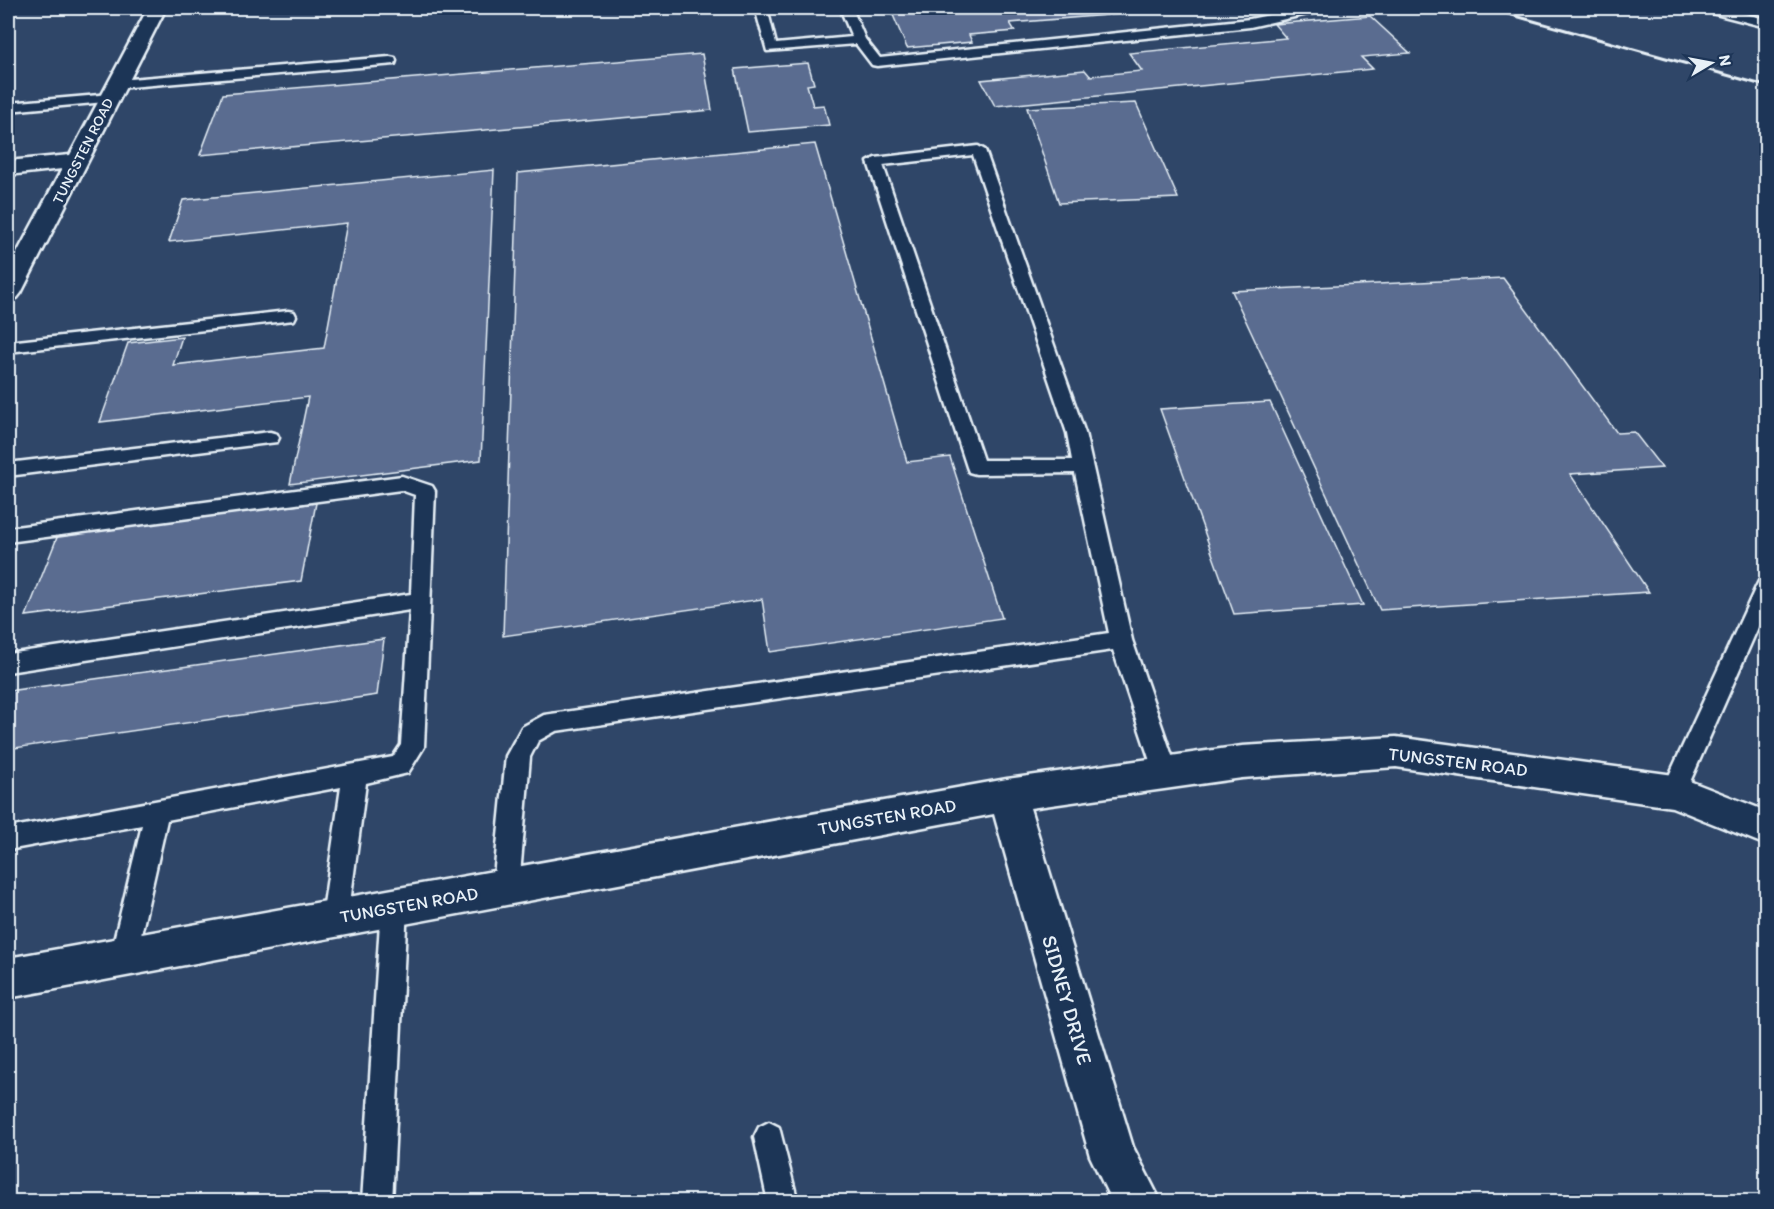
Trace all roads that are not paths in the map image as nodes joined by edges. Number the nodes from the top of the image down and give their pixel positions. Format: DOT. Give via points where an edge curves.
graph roads {
  1 [pos="157,8"];
  2 [pos="761,8"];
  3 [pos="846,8"];
  4 [pos="1317,8"];
  5 [pos="1708,8"];
  6 [pos="1767,23"];
  7 [pos="859,40"];
  8 [pos="390,61"];
  9 [pos="114,91"];
  10 [pos="8,107"];
  11 [pos="78,161"];
  12 [pos="8,168"];
  13 [pos="8,293"];
  14 [pos="288,315"];
  15 [pos="8,347"];
  16 [pos="270,438"];
  17 [pos="1084,466"];
  18 [pos="8,471"];
  19 [pos="8,535"];
  20 [pos="1767,587"];
  21 [pos="421,600"];
  22 [pos="1121,640"];
  23 [pos="8,663"];
  24 [pos="1166,773"];
  25 [pos="356,774"];
  26 [pos="1674,791"];
  27 [pos="1007,795"];
  28 [pos="156,811"];
  29 [pos="1767,828"];
  30 [pos="8,838"];
  31 [pos="506,887"];
  32 [pos="394,907"];
  33 [pos="334,918"];
  34 [pos="123,957"];
  35 [pos="8,978"];
  36 [pos="769,1137"];
  37 [pos="377,1202"];
  38 [pos="783,1202"];
  39 [pos="1138,1202"];
  1 -- 9 [label="street, TUNGSTEN ROAD"];
  2 -- 7 [label="lane" via="771,48"];
  3 -- 7 [label="lane"];
  4 -- 7 [label="lane" via="1250,23 876,62"];
  5 -- 6 [label="lane"];
  8 -- 9 [label="lane"];
  9 -- 10 [label="lane"];
  9 -- 11 [label="street, TUNGSTEN ROAD"];
  11 -- 12 [label="street"];
  11 -- 13 [label="street, TUNGSTEN ROAD"];
  14 -- 15 [label="lane"];
  16 -- 18 [label="lane"];
  17 -- 17 [label="lane" via="978,150 875,162 976,467"];
  17 -- 22 [label="lane"];
  19 -- 21 [label="lane" via="402,483 425,491"];
  20 -- 26 [label="lane"];
  21 -- 23 [label="lane"];
  21 -- 25 [label="lane" via="412,747 400,766"];
  22 -- 24 [label="lane"];
  22 -- 31 [label="lane" via="552,722 530,734 518,756"];
  24 -- 26 [label="street, TUNGSTEN ROAD" via="1242,762 1396,752"];
  24 -- 27 [label="street, TUNGSTEN ROAD"];
  25 -- 28 [label="lane"];
  25 -- 33 [label="lane"];
  26 -- 29 [label="street, TUNGSTEN ROAD"];
  27 -- 31 [label="street, TUNGSTEN ROAD"];
  27 -- 39 [label="street, SIDNEY DRIVE" via="1113,1156"];
  28 -- 30 [label="lane"];
  28 -- 34 [label="lane"];
  31 -- 32 [label="street, TUNGSTEN ROAD"];
  32 -- 33 [label="street, TUNGSTEN ROAD"];
  32 -- 37 [label="lane"];
  33 -- 34 [label="street, TUNGSTEN ROAD"];
  34 -- 35 [label="street, TUNGSTEN ROAD"];
  36 -- 38 [label="lane"];
}
